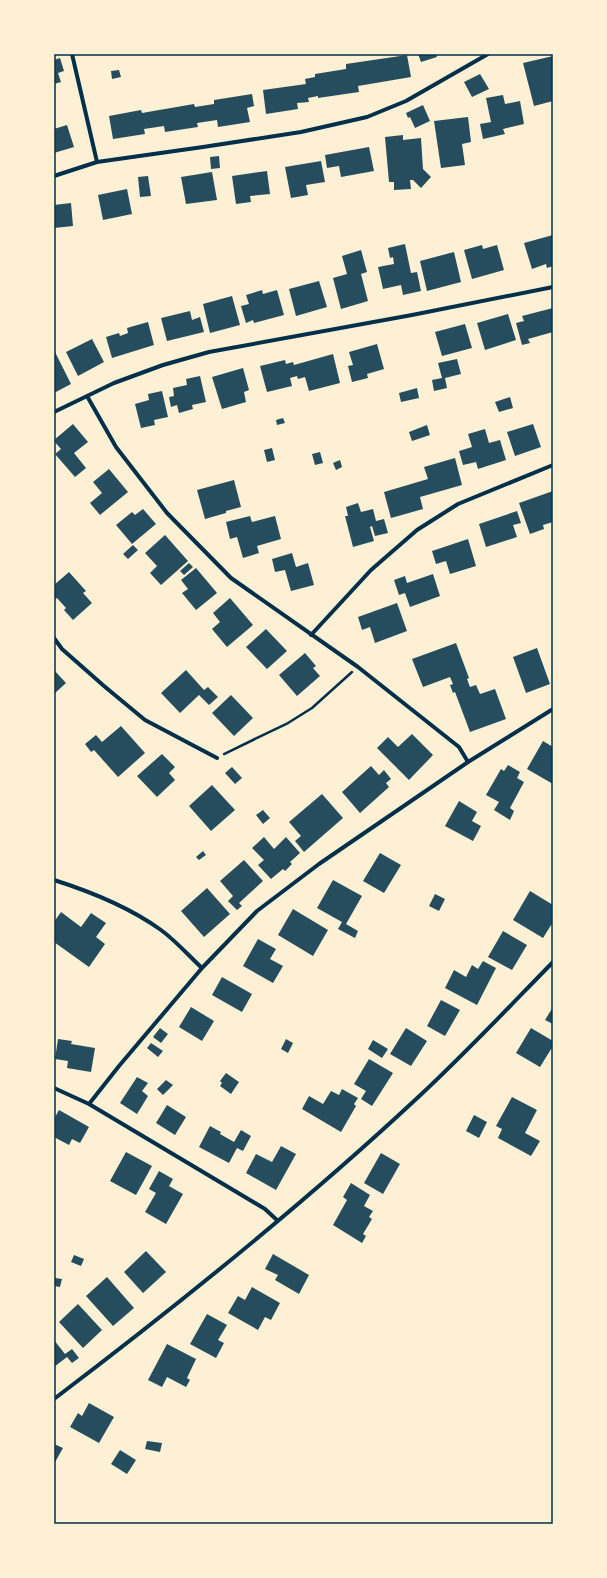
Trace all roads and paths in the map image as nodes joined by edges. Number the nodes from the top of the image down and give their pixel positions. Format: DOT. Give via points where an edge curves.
graph roads {
  1 [pos="72,54"];
  2 [pos="488,54"];
  3 [pos="97,162"];
  4 [pos="54,176"];
  5 [pos="553,287"];
  6 [pos="87,396"];
  7 [pos="54,412"];
  8 [pos="553,464"];
  9 [pos="311,634"];
  10 [pos="54,638"];
  11 [pos="358,667"];
  12 [pos="553,709"];
  13 [pos="216,758"];
  14 [pos="468,762"];
  15 [pos="54,880"];
  16 [pos="553,962"];
  17 [pos="202,968"];
  18 [pos="54,1088"];
  19 [pos="89,1104"];
  20 [pos="278,1221"];
  21 [pos="54,1399"];
  1 -- 3 [label="street"];
  2 -- 3 [label="street" via="406,101 367,117 301,132"];
  3 -- 4 [label="street"];
  5 -- 6 [label="street" via="209,352 163,365"];
  6 -- 7 [label="street"];
  6 -- 9 [label="street" via="116,447 167,513 231,578"];
  8 -- 9 [label="street" via="458,504 417,530 371,570"];
  9 -- 11 [label="street"];
  10 -- 13 [label="street" via="104,686 145,720"];
  11 -- 13 [label="path" via="312,708 288,723"];
  11 -- 14 [label="street" via="459,747"];
  12 -- 14 [label="street"];
  14 -- 17 [label="street" via="319,864 257,911"];
  15 -- 17 [label="street" via="125,907 162,931"];
  16 -- 20 [label="street" via="415,1100"];
  17 -- 19 [label="street"];
  18 -- 19 [label="street"];
  19 -- 20 [label="street" via="265,1209"];
  20 -- 21 [label="street" via="132,1340"];
}
